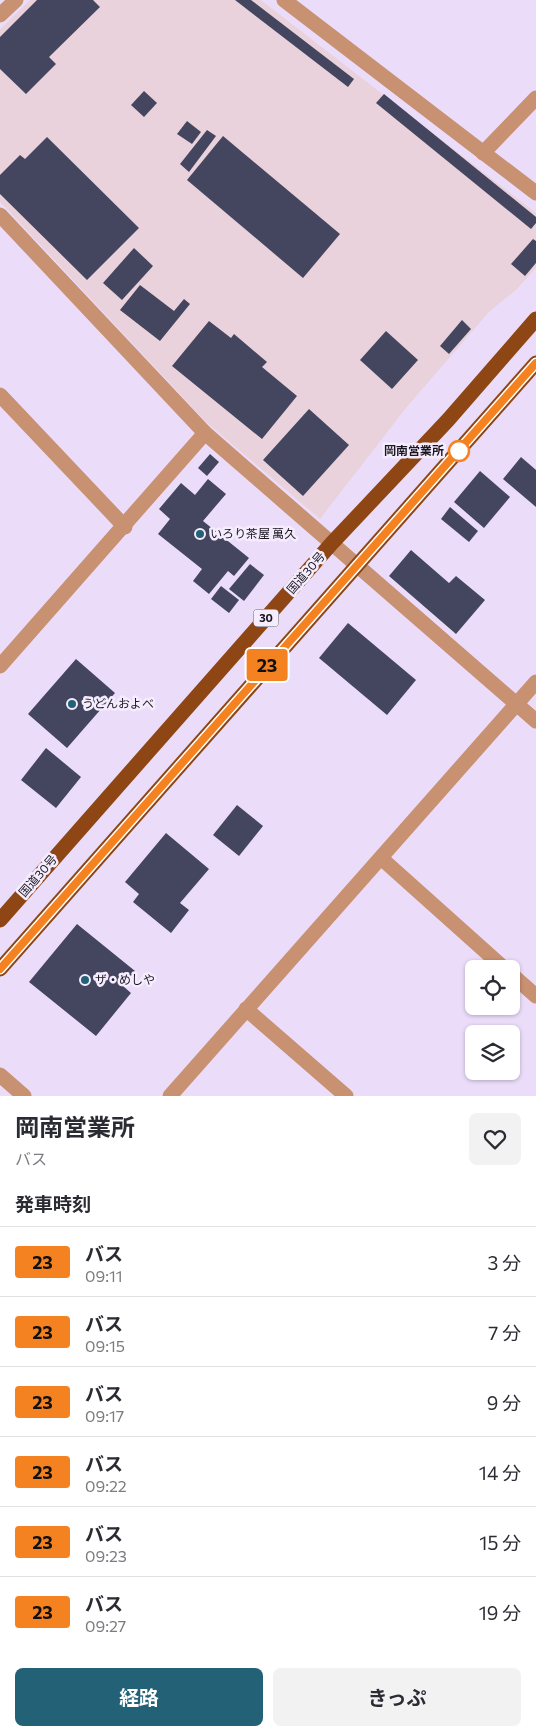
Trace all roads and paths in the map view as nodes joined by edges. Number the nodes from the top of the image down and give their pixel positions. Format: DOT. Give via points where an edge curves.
graph roads {
  1 [pos="16,0"];
  2 [pos="284,0"];
  3 [pos="0,15"];
  4 [pos="536,98"];
  5 [pos="483,153"];
  6 [pos="536,193"];
  7 [pos="0,215"];
  8 [pos="536,319"];
  9 [pos="536,363"];
  10 [pos="0,394"];
  11 [pos="205,433"];
  12 [pos="125,527"];
  13 [pos="332,543"];
  14 [pos="356,564"];
  15 [pos="0,666"];
  16 [pos="536,682"];
  17 [pos="517,703"];
  18 [pos="536,720"];
  19 [pos="381,858"];
  20 [pos="0,920"];
  21 [pos="496,960"];
  22 [pos="0,969"];
  23 [pos="520,982"];
  24 [pos="536,996"];
  25 [pos="246,1009"];
  26 [pos="0,1075"];
  27 [pos="24,1096"];
  28 [pos="170,1096"];
  29 [pos="346,1096"];
  1 -- 3 [label="street"];
  2 -- 5 [label="street"];
  4 -- 5 [label="street"];
  5 -- 6 [label="street"];
  7 -- 11 [label="street"];
  8 -- 13 [label="highway, 国道30号 / 30" via="448,420"];
  9 -- 14 [label="highway, 30"];
  10 -- 12 [label="street"];
  11 -- 12 [label="street"];
  11 -- 13 [label="street"];
  12 -- 15 [label="street"];
  13 -- 14 [label="street"];
  13 -- 20 [label="highway, 国道30号 / 30"];
  14 -- 17 [label="street"];
  14 -- 22 [label="highway, 30"];
  16 -- 17 [label="street"];
  17 -- 18 [label="street"];
  17 -- 19 [label="street"];
  19 -- 21 [label="street"];
  19 -- 25 [label="street"];
  23 -- 24 [label="street"];
  25 -- 28 [label="street"];
  25 -- 29 [label="street"];
  26 -- 27 [label="street"];
}
